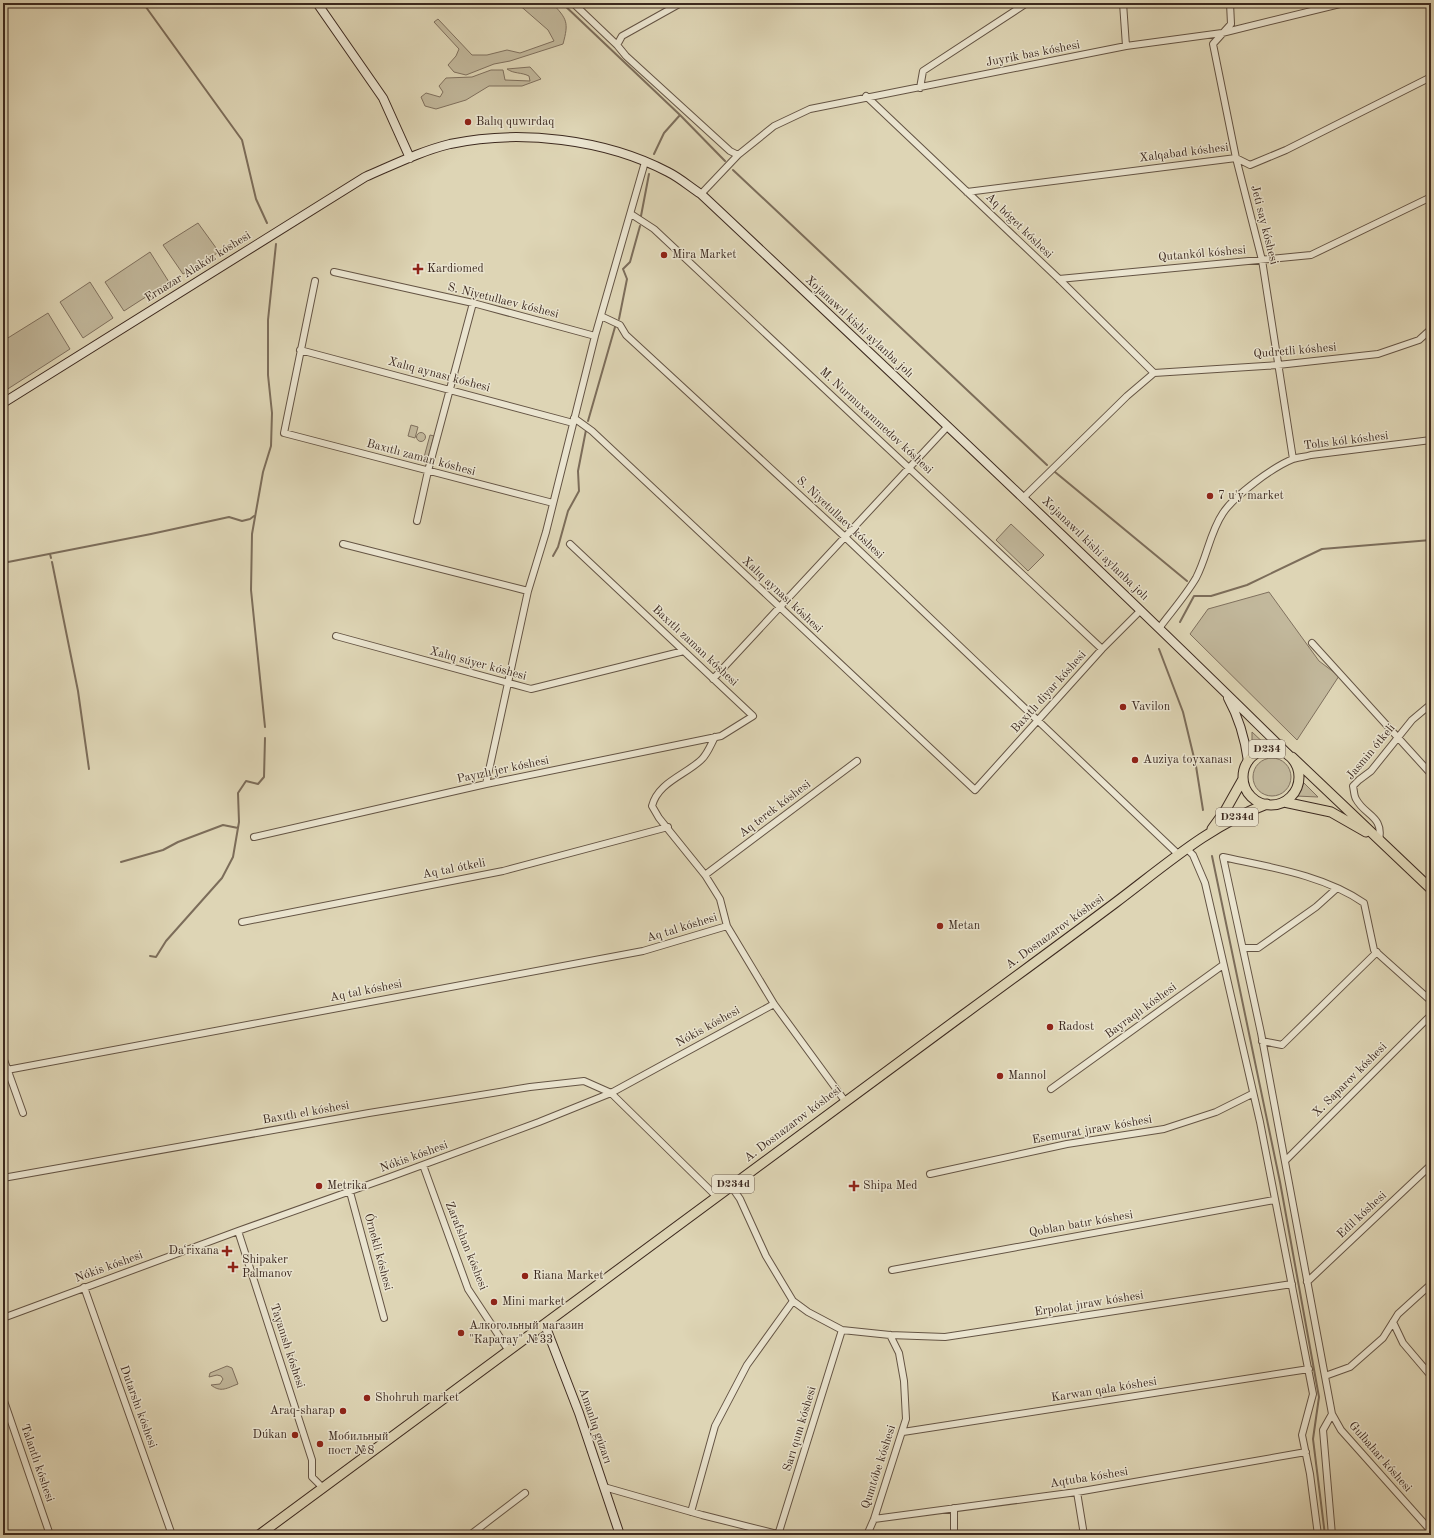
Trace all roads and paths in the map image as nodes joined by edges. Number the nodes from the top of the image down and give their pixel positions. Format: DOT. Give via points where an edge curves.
graph roads {
  1 [pos="317,3"];
  2 [pos="573,3"];
  3 [pos="681,3"];
  4 [pos="1027,3"];
  5 [pos="1123,3"];
  6 [pos="1230,3"];
  7 [pos="1344,3"];
  8 [pos="1334,4"];
  9 [pos="1222,33"];
  10 [pos="617,44"];
  11 [pos="1126,46"];
  12 [pos="1431,77"];
  13 [pos="920,88"];
  14 [pos="866,96"];
  15 [pos="738,155"];
  16 [pos="410,158"];
  17 [pos="1236,158"];
  18 [pos="645,162"];
  19 [pos="967,192"];
  20 [pos="701,194"];
  21 [pos="1431,197"];
  22 [pos="631,214"];
  23 [pos="1262,260"];
  24 [pos="334,272"];
  25 [pos="1058,279"];
  26 [pos="316,281"];
  27 [pos="473,303"];
  28 [pos="601,316"];
  29 [pos="1431,329"];
  30 [pos="595,336"];
  31 [pos="300,350"];
  32 [pos="1278,365"];
  33 [pos="1154,373"];
  34 [pos="450,389"];
  35 [pos="3,403"];
  36 [pos="573,420"];
  37 [pos="948,426"];
  38 [pos="1431,440"];
  39 [pos="1293,459"];
  40 [pos="910,468"];
  41 [pos="428,471"];
  42 [pos="1024,497"];
  43 [pos="553,503"];
  44 [pos="417,521"];
  45 [pos="845,537"];
  46 [pos="343,544"];
  47 [pos="570,544"];
  48 [pos="528,591"];
  49 [pos="780,608"];
  50 [pos="1141,610"];
  51 [pos="1160,628"];
  52 [pos="336,636"];
  53 [pos="1312,643"];
  54 [pos="1102,649"];
  55 [pos="684,651"];
  56 [pos="713,679"];
  57 [pos="508,684"];
  58 [pos="1222,689"];
  59 [pos="1431,704"];
  60 [pos="753,716"];
  61 [pos="1038,720"];
  62 [pos="715,737"];
  63 [pos="1398,739"];
  64 [pos="1290,755"];
  65 [pos="857,761"];
  66 [pos="1248,761"];
  67 [pos="1431,774"];
  68 [pos="1243,779"];
  69 [pos="486,784"];
  70 [pos="975,790"];
  71 [pos="1284,802"];
  72 [pos="1266,804"];
  73 [pos="668,827"];
  74 [pos="1208,833"];
  75 [pos="254,837"];
  76 [pos="1379,840"];
  77 [pos="1187,849"];
  78 [pos="1179,855"];
  79 [pos="705,875"];
  80 [pos="1336,889"];
  81 [pos="1431,889"];
  82 [pos="242,922"];
  83 [pos="727,926"];
  84 [pos="1243,948"];
  85 [pos="1376,952"];
  86 [pos="1223,965"];
  87 [pos="1431,1001"];
  88 [pos="774,1004"];
  89 [pos="1431,1015"];
  90 [pos="1262,1041"];
  91 [pos="3,1057"];
  92 [pos="7,1070"];
  93 [pos="1051,1089"];
  94 [pos="611,1094"];
  95 [pos="1252,1094"];
  96 [pos="845,1101"];
  97 [pos="23,1113"];
  98 [pos="1285,1161"];
  99 [pos="423,1165"];
  100 [pos="1431,1165"];
  101 [pos="930,1174"];
  102 [pos="3,1178"];
  103 [pos="730,1186"];
  104 [pos="350,1192"];
  105 [pos="716,1196"];
  106 [pos="1274,1200"];
  107 [pos="238,1231"];
  108 [pos="892,1270"];
  109 [pos="1307,1282"];
  110 [pos="1292,1284"];
  111 [pos="1431,1284"];
  112 [pos="84,1287"];
  113 [pos="792,1301"];
  114 [pos="3,1318"];
  115 [pos="384,1318"];
  116 [pos="1393,1322"];
  117 [pos="545,1325"];
  118 [pos="842,1330"];
  119 [pos="890,1335"];
  120 [pos="509,1351"];
  121 [pos="1308,1369"];
  122 [pos="1325,1376"];
  123 [pos="1431,1376"];
  124 [pos="3,1398"];
  125 [pos="1332,1414"];
  126 [pos="903,1432"];
  127 [pos="1306,1452"];
  128 [pos="604,1487"];
  129 [pos="323,1488"];
  130 [pos="1077,1492"];
  131 [pos="525,1493"];
  132 [pos="954,1508"];
  133 [pos="691,1512"];
  134 [pos="874,1519"];
  135 [pos="1431,1531"];
  136 [pos="50,1535"];
  137 [pos="172,1535"];
  138 [pos="259,1535"];
  139 [pos="470,1535"];
  140 [pos="620,1535"];
  141 [pos="779,1535"];
  142 [pos="867,1535"];
  143 [pos="954,1535"];
  144 [pos="1084,1535"];
  145 [pos="1318,1535"];
  146 [pos="1332,1535"];
  1 -- 16 [label="main road" via="383,98"];
  2 -- 10 [label="street"];
  3 -- 10 [label="street" via="622,36"];
  4 -- 13 [label="street" via="923,71"];
  5 -- 11 [label="street"];
  6 -- 9 [label="street, Jeti say kóshesi" via="1231,24"];
  7 -- 8 [label="street, Juyrik bas kóshesi"];
  8 -- 9 [label="street, Juyrik bas kóshesi"];
  9 -- 11 [label="street, Juyrik bas kóshesi"];
  9 -- 17 [label="street, Jeti say kóshesi" via="1213,44"];
  10 -- 15 [label="street" via="643,72 730,151"];
  11 -- 13 [label="street, Juyrik bas kóshesi"];
  12 -- 17 [label="street, Xalqabad kóshesi" via="1286,150 1250,164"];
  13 -- 14 [label="street, Juyrik bas kóshesi"];
  14 -- 15 [label="street, Juyrik bas kóshesi" via="810,109 774,126"];
  14 -- 19 [label="street, Aq bóget kóshesi"];
  15 -- 20 [label="street, Juyrik bas kóshesi"];
  16 -- 18 [label="main road, Xojanawıl kishi aylanba jolı / D234" via="449,144 480,139 531,138 576,142 614,150"];
  16 -- 35 [label="main road, Ernazar Alakóz kóshesi / D234" via="365,177"];
  17 -- 19 [label="street, Xalqabad kóshesi"];
  17 -- 23 [label="street, Jeti say kóshesi"];
  18 -- 20 [label="main road, Xojanawıl kishi aylanba jolı / D234" via="669,173"];
  18 -- 22 [label="street"];
  19 -- 25 [label="street, Aq bóget kóshesi"];
  20 -- 37 [label="main road, Xojanawıl kishi aylanba jolı / D234"];
  21 -- 23 [label="street, Qutankól kóshesi" via="1311,256"];
  22 -- 28 [label="street"];
  22 -- 40 [label="street, M. Nurmuxammedov kóshesi" via="654,229"];
  23 -- 25 [label="street, Qutankól kóshesi"];
  23 -- 32 [label="street, Jeti say kóshesi"];
  24 -- 27 [label="street, S. Niyetullaev kóshesi"];
  25 -- 33 [label="street, Aq bóget kóshesi"];
  26 -- 31 [label="street"];
  27 -- 30 [label="street, S. Niyetullaev kóshesi"];
  27 -- 34 [label="street"];
  28 -- 30 [label="street"];
  28 -- 45 [label="street, S. Niyetullaev kóshesi" via="620,325 626,335"];
  29 -- 32 [label="street, Qudretli kóshesi" via="1419,340 1378,354"];
  30 -- 36 [label="street"];
  31 -- 34 [label="street, Xalıq aynası kóshesi"];
  31 -- 41 [label="street, Baxıtlı zaman kóshesi" via="284,433"];
  32 -- 33 [label="street, Qudretli kóshesi"];
  32 -- 39 [label="street, Jeti say kóshesi"];
  33 -- 42 [label="street"];
  34 -- 36 [label="street, Xalıq aynası kóshesi"];
  34 -- 41 [label="street"];
  36 -- 43 [label="street"];
  36 -- 49 [label="street, Xalıq aynası kóshesi" via="592,431"];
  37 -- 40 [label="street"];
  37 -- 42 [label="main road, Xojanawıl kishi aylanba jolı / D234"];
  38 -- 39 [label="street, Tolıs kól kóshesi"];
  39 -- 51 [label="street, Tolıs kól kóshesi" via="1241,493 1223,513 1196,578"];
  40 -- 45 [label="street"];
  40 -- 54 [label="street, M. Nurmuxammedov kóshesi"];
  41 -- 43 [label="street, Baxıtlı zaman kóshesi"];
  41 -- 44 [label="street"];
  42 -- 50 [label="main road, Xojanawıl kishi aylanba jolı / D234"];
  43 -- 48 [label="street"];
  45 -- 49 [label="street"];
  45 -- 61 [label="street, S. Niyetullaev kóshesi"];
  46 -- 48 [label="street"];
  47 -- 55 [label="street, Baxıtlı zaman kóshesi"];
  48 -- 57 [label="street"];
  49 -- 56 [label="street"];
  49 -- 70 [label="street, Xalıq aynası kóshesi"];
  50 -- 51 [label="main road, Xojanawıl kishi aylanba jolı / D234"];
  50 -- 54 [label="street, Baxıtlı diyar kóshesi"];
  51 -- 58 [label="main road, Xojanawıl kishi aylanba jolı / D234"];
  52 -- 57 [label="street, Xalıq súyer kóshesi"];
  53 -- 63 [label="street"];
  54 -- 61 [label="street, Baxıtlı diyar kóshesi"];
  55 -- 56 [label="street, Baxıtlı zaman kóshesi"];
  55 -- 57 [label="street, Xalıq súyer kóshesi" via="531,689"];
  56 -- 60 [label="street, Baxıtlı zaman kóshesi"];
  57 -- 69 [label="street"];
  58 -- 64 [label="main road, Xojanawıl kishi aylanba jolı / D234"];
  58 -- 66 [label="main road, Xojanawıl kishi aylanba jolı / D234" via="1239,722"];
  59 -- 63 [label="street, Jasmin ótkeli" via="1412,720"];
  60 -- 62 [label="street, Payızlı jer kóshesi" via="721,736"];
  61 -- 70 [label="street, Baxıtlı diyar kóshesi"];
  61 -- 78 [label="street, S. Niyetullaev kóshesi"];
  62 -- 69 [label="street, Payızlı jer kóshesi"];
  62 -- 73 [label="street" via="704,758 664,786 654,797 652,806"];
  63 -- 67 [label="street"];
  63 -- 76 [label="street, Jasmin ótkeli" via="1371,771 1354,786 1356,799 1378,823 1381,830"];
  64 -- 66 [label="main road, D234" via="1280,750 1266,749 1254,754"];
  64 -- 71 [label="main road, D234" via="1298,768 1299,781 1291,797"];
  64 -- 76 [label="main road, Xojanawıl kishi aylanba jolı / D234"];
  65 -- 79 [label="street, Aq terek kóshesi"];
  66 -- 68 [label="main road, D234"];
  68 -- 72 [label="main road" via="1251,796"];
  68 -- 74 [label="main road, D234d" via="1225,811"];
  69 -- 75 [label="street, Payızlı jer kóshesi"];
  71 -- 72 [label="main road" via="1276,805"];
  71 -- 76 [label="main road, Xojanawıl kishi aylanba jolı / D234" via="1331,812"];
  72 -- 74 [label="main road, D234d"];
  73 -- 79 [label="street"];
  73 -- 82 [label="street, Aq tal ótkeli" via="503,871"];
  74 -- 77 [label="main road, A. Dosnazarov kóshesi / D234d"];
  76 -- 81 [label="main road, Xojanawıl kishi aylanba jolı / D234"];
  77 -- 78 [label="main road, A. Dosnazarov kóshesi / D234d"];
  77 -- 86 [label="street" via="1193,855 1205,883"];
  78 -- 96 [label="main road, A. Dosnazarov kóshesi / D234d"];
  79 -- 83 [label="street" via="720,899"];
  80 -- 84 [label="street" via="1316,907 1258,948"];
  80 -- 84 [label="street, Gulbahar kóshesi" via="1300,874 1223,857"];
  80 -- 85 [label="street" via="1364,903 1365,916"];
  83 -- 88 [label="street"];
  83 -- 92 [label="street, Aq tal kóshesi" via="643,951"];
  84 -- 90 [label="street, Gulbahar kóshesi"];
  85 -- 87 [label="street"];
  85 -- 90 [label="street" via="1282,1045"];
  86 -- 93 [label="street, Bayraqlı kóshesi"];
  86 -- 95 [label="street"];
  88 -- 94 [label="street, Nókis kóshesi"];
  88 -- 96 [label="street"];
  89 -- 98 [label="street, X. Saparov kóshesi"];
  90 -- 98 [label="street, Gulbahar kóshesi"];
  91 -- 92 [label="street"];
  92 -- 97 [label="street"];
  94 -- 99 [label="street, Nókis kóshesi"];
  94 -- 102 [label="street, Baxıtlı el kóshesi" via="584,1081 530,1087"];
  94 -- 105 [label="street, Baxıtlı el kóshesi"];
  95 -- 101 [label="street, Esemurat jıraw kóshesi" via="1216,1112 1164,1129 1067,1144"];
  95 -- 106 [label="street"];
  96 -- 103 [label="main road, A. Dosnazarov kóshesi / D234d"];
  98 -- 109 [label="street, Gulbahar kóshesi"];
  99 -- 104 [label="street, Nókis kóshesi"];
  99 -- 120 [label="street, Zarafshan kóshesi" via="468,1289"];
  100 -- 109 [label="street, Edil kóshesi"];
  103 -- 105 [label="main road, A. Dosnazarov kóshesi / D234d"];
  103 -- 113 [label="street" via="740,1199 766,1256"];
  104 -- 107 [label="street, Nókis kóshesi"];
  104 -- 115 [label="street, Órnekli kóshesi"];
  105 -- 117 [label="main road, A. Dosnazarov kóshesi / D234d"];
  106 -- 108 [label="street, Qoblan batır kóshesi"];
  106 -- 110 [label="street"];
  107 -- 112 [label="street, Nókis kóshesi"];
  107 -- 129 [label="street, Tayanısh kóshesi" via="312,1460 312,1477"];
  109 -- 122 [label="street, Gulbahar kóshesi"];
  110 -- 119 [label="street, Erpolat jıraw kóshesi" via="945,1337"];
  110 -- 121 [label="street"];
  111 -- 116 [label="street" via="1398,1314"];
  112 -- 114 [label="street, Nókis kóshesi"];
  112 -- 137 [label="street, Dutarshı kóshesi"];
  113 -- 118 [label="street"];
  113 -- 133 [label="street" via="747,1365 716,1426"];
  116 -- 122 [label="street" via="1383,1338 1350,1367"];
  116 -- 123 [label="street" via="1403,1343"];
  117 -- 120 [label="main road, A. Dosnazarov kóshesi / D234d"];
  117 -- 128 [label="main road, Amanlıq gúzarı"];
  118 -- 119 [label="street, Erpolat jıraw kóshesi"];
  118 -- 141 [label="street, Sarı qum kóshesi"];
  119 -- 126 [label="street, Qumtóbe kóshesi" via="899,1353 904,1381 906,1419"];
  120 -- 129 [label="main road, A. Dosnazarov kóshesi / D234d"];
  121 -- 126 [label="street, Karwan qala kóshesi"];
  121 -- 127 [label="street" via="1313,1394 1302,1435"];
  122 -- 125 [label="street, Gulbahar kóshesi"];
  124 -- 136 [label="street, Talantlı kóshesi"];
  125 -- 135 [label="street, Gulbahar kóshesi" via="1341,1430"];
  125 -- 146 [label="street" via="1323,1430"];
  126 -- 134 [label="street, Qumtóbe kóshesi"];
  127 -- 130 [label="street, Aqtuba kóshesi"];
  127 -- 145 [label="street"];
  128 -- 133 [label="street"];
  128 -- 140 [label="main road, Amanlıq gúzarı"];
  129 -- 138 [label="main road, A. Dosnazarov kóshesi / D234d"];
  130 -- 132 [label="street, Aqtuba kóshesi"];
  130 -- 144 [label="street"];
  131 -- 139 [label="street"];
  132 -- 134 [label="street, Aqtuba kóshesi"];
  132 -- 143 [label="street"];
  133 -- 141 [label="street"];
  134 -- 142 [label="street, Qumtóbe kóshesi"];
}
